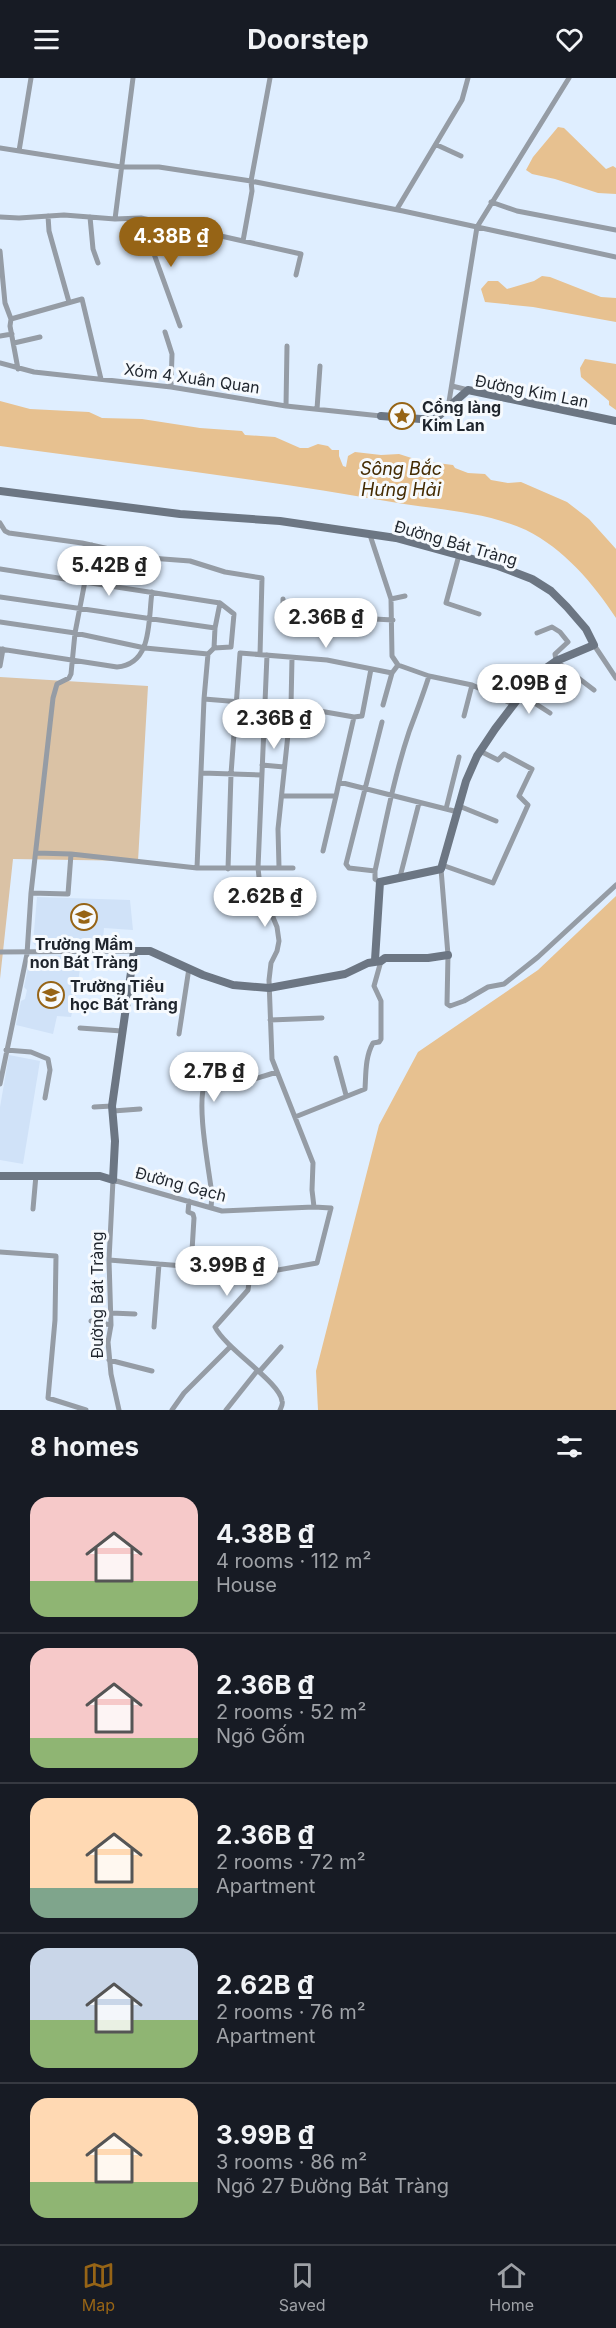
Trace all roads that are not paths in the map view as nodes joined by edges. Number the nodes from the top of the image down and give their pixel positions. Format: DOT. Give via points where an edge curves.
graph roads {
  1 [pos="31,78"];
  2 [pos="133,78"];
  3 [pos="270,78"];
  4 [pos="468,78"];
  5 [pos="569,78"];
  6 [pos="437,145"];
  7 [pos="0,148"];
  8 [pos="19,151"];
  9 [pos="461,156"];
  10 [pos="121,167"];
  11 [pos="251,181"];
  12 [pos="491,202"];
  13 [pos="397,209"];
  14 [pos="48,216"];
  15 [pos="0,217"];
  16 [pos="90,217"];
  17 [pos="141,218"];
  18 [pos="116,219"];
  19 [pos="477,227"];
  20 [pos="616,230"];
  21 [pos="243,242"];
  22 [pos="0,250"];
  23 [pos="616,257"];
  24 [pos="98,263"];
  25 [pos="296,275"];
  26 [pos="69,302"];
  27 [pos="11,319"];
  28 [pos="180,326"];
  29 [pos="165,332"];
  30 [pos="12,334"];
  31 [pos="0,336"];
  32 [pos="40,337"];
  33 [pos="14,343"];
  34 [pos="287,346"];
  35 [pos="0,363"];
  36 [pos="320,366"];
  37 [pos="18,369"];
  38 [pos="101,379"];
  39 [pos="452,386"];
  40 [pos="171,387"];
  41 [pos="468,390"];
  42 [pos="286,406"];
  43 [pos="448,408"];
  44 [pos="317,409"];
  45 [pos="381,416"];
  46 [pos="616,422"];
  47 [pos="0,491"];
  48 [pos="0,523"];
  49 [pos="370,535"];
  50 [pos="92,545"];
  51 [pos="459,555"];
  52 [pos="0,568"];
  53 [pos="85,582"];
  54 [pos="152,592"];
  55 [pos="405,596"];
  56 [pos="0,597"];
  57 [pos="283,599"];
  58 [pos="391,599"];
  59 [pos="438,600"];
  60 [pos="220,603"];
  61 [pos="446,603"];
  62 [pos="80,608"];
  63 [pos="478,614"];
  64 [pos="148,618"];
  65 [pos="393,620"];
  66 [pos="0,622"];
  67 [pos="215,628"];
  68 [pos="75,633"];
  69 [pos="537,633"];
  70 [pos="594,645"];
  71 [pos="231,647"];
  72 [pos="145,648"];
  73 [pos="214,648"];
  74 [pos="2,649"];
  75 [pos="240,653"];
  76 [pos="208,654"];
  77 [pos="264,655"];
  78 [pos="292,658"];
  79 [pos="73,659"];
  80 [pos="556,660"];
  81 [pos="399,665"];
  82 [pos="0,666"];
  83 [pos="371,669"];
  84 [pos="392,674"];
  85 [pos="429,676"];
  86 [pos="616,678"];
  87 [pos="472,685"];
  88 [pos="594,690"];
  89 [pos="522,695"];
  90 [pos="204,699"];
  91 [pos="235,700"];
  92 [pos="264,703"];
  93 [pos="383,705"];
  94 [pos="514,705"];
  95 [pos="291,706"];
  96 [pos="550,713"];
  97 [pos="464,716"];
  98 [pos="354,717"];
  99 [pos="382,722"];
  100 [pos="480,751"];
  101 [pos="459,757"];
  102 [pos="262,765"];
  103 [pos="284,767"];
  104 [pos="202,773"];
  105 [pos="231,774"];
  106 [pos="261,775"];
  107 [pos="339,782"];
  108 [pos="364,788"];
  109 [pos="282,796"];
  110 [pos="336,796"];
  111 [pos="392,796"];
  112 [pos="419,803"];
  113 [pos="446,809"];
  114 [pos="458,809"];
  115 [pos="496,821"];
  116 [pos="323,851"];
  117 [pos="36,853"];
  118 [pos="71,854"];
  119 [pos="279,867"];
  120 [pos="442,867"];
  121 [pos="197,868"];
  122 [pos="258,868"];
  123 [pos="293,868"];
  124 [pos="228,869"];
  125 [pos="375,871"];
  126 [pos="400,878"];
  127 [pos="380,882"];
  128 [pos="616,885"];
  129 [pos="31,893"];
  130 [pos="299,903"];
  131 [pos="273,915"];
  132 [pos="134,951"];
  133 [pos="0,952"];
  134 [pos="27,954"];
  135 [pos="448,955"];
  136 [pos="378,961"];
  137 [pos="189,968"];
  138 [pos="269,988"];
  139 [pos="322,1018"];
  140 [pos="270,1020"];
  141 [pos="80,1028"];
  142 [pos="122,1031"];
  143 [pos="179,1034"];
  144 [pos="6,1050"];
  145 [pos="336,1058"];
  146 [pos="277,1072"];
  147 [pos="0,1084"];
  148 [pos="346,1095"];
  149 [pos="45,1098"];
  150 [pos="94,1107"];
  151 [pos="112,1108"];
  152 [pos="140,1109"];
  153 [pos="295,1116"];
  154 [pos="36,1175"];
  155 [pos="0,1176"];
  156 [pos="113,1180"];
  157 [pos="189,1201"];
  158 [pos="314,1207"];
  159 [pos="211,1208"];
  160 [pos="33,1209"];
  161 [pos="0,1252"];
  162 [pos="270,1254"];
  163 [pos="109,1260"];
  164 [pos="159,1264"];
  165 [pos="191,1267"];
  166 [pos="273,1271"];
  167 [pos="250,1275"];
  168 [pos="111,1313"];
  169 [pos="135,1314"];
  170 [pos="91,1321"];
  171 [pos="111,1325"];
  172 [pos="154,1327"];
  173 [pos="230,1347"];
  174 [pos="281,1347"];
  175 [pos="109,1360"];
  176 [pos="152,1371"];
  177 [pos="258,1372"];
  178 [pos="86,1410"];
  179 [pos="119,1410"];
  180 [pos="172,1410"];
  181 [pos="226,1410"];
  182 [pos="280,1410"];
  1 -- 8 [label="street"];
  2 -- 10 [label="street"];
  3 -- 11 [label="street"];
  4 -- 6 [label="street" via="462,100"];
  5 -- 12 [label="street"];
  6 -- 9 [label="street"];
  6 -- 13 [label="street"];
  7 -- 8 [label="street"];
  8 -- 10 [label="street"];
  10 -- 11 [label="street" via="159,168"];
  10 -- 18 [label="street"];
  11 -- 13 [label="street"];
  11 -- 21 [label="street"];
  12 -- 19 [label="street"];
  12 -- 20 [label="street" via="517,211"];
  13 -- 19 [label="street"];
  14 -- 15 [label="street"];
  14 -- 16 [label="street"];
  14 -- 26 [label="street"];
  16 -- 18 [label="street"];
  16 -- 24 [label="street"];
  17 -- 18 [label="street"];
  17 -- 21 [label="street"];
  17 -- 28 [label="street"];
  19 -- 23 [label="street"];
  19 -- 39 [label="street"];
  21 -- 25 [label="street" via="301,254"];
  22 -- 27 [label="street" via="5,303"];
  26 -- 27 [label="street"];
  26 -- 38 [label="street" via="82,299"];
  27 -- 30 [label="street"];
  29 -- 40 [label="street" via="172,354"];
  30 -- 31 [label="street"];
  30 -- 33 [label="street"];
  32 -- 33 [label="street"];
  33 -- 37 [label="street"];
  34 -- 42 [label="street"];
  35 -- 37 [label="street, Xóm 4 Xuân Quan"];
  36 -- 44 [label="street"];
  37 -- 38 [label="street, Xóm 4 Xuân Quan"];
  38 -- 40 [label="street, Xóm 4 Xuân Quan"];
  39 -- 41 [label="street"];
  39 -- 43 [label="street"];
  40 -- 42 [label="street, Xóm 4 Xuân Quan"];
  41 -- 43 [label="street, Đường Kim Lan"];
  41 -- 46 [label="street, Đường Kim Lan"];
  42 -- 44 [label="street, Xóm 4 Xuân Quan"];
  43 -- 45 [label="street, Đường Kim Lan" via="434,420"];
  44 -- 45 [label="street, Xóm 4 Xuân Quan"];
  47 -- 49 [label="street, Đường Bát Tràng"];
  48 -- 50 [label="street" via="9,532"];
  49 -- 51 [label="street, Đường Bát Tràng"];
  49 -- 58 [label="street"];
  50 -- 53 [label="street"];
  50 -- 77 [label="street" via="262,578"];
  51 -- 61 [label="street"];
  51 -- 70 [label="street, Đường Bát Tràng" via="498,566 551,591 586,629"];
  52 -- 53 [label="street"];
  53 -- 54 [label="street"];
  53 -- 62 [label="street"];
  54 -- 60 [label="street"];
  54 -- 64 [label="street"];
  55 -- 58 [label="street"];
  56 -- 62 [label="street"];
  57 -- 65 [label="street" via="283,614"];
  58 -- 65 [label="street"];
  59 -- 61 [label="street"];
  60 -- 67 [label="street"];
  60 -- 71 [label="street" via="234,614"];
  61 -- 63 [label="street"];
  62 -- 64 [label="street"];
  62 -- 68 [label="street"];
  64 -- 67 [label="street"];
  64 -- 72 [label="street"];
  65 -- 81 [label="street" via="392,656"];
  66 -- 68 [label="street"];
  67 -- 73 [label="street"];
  68 -- 72 [label="street"];
  68 -- 79 [label="street"];
  69 -- 80 [label="street" via="552,627 568,642 555,654"];
  70 -- 80 [label="street"];
  70 -- 86 [label="street"];
  71 -- 73 [label="street"];
  71 -- 75 [label="street"];
  72 -- 76 [label="street"];
  72 -- 79 [label="street" via="138,659 123,667"];
  73 -- 76 [label="street"];
  74 -- 79 [label="street"];
  74 -- 82 [label="street"];
  75 -- 77 [label="street"];
  75 -- 91 [label="street"];
  76 -- 90 [label="street"];
  77 -- 78 [label="street"];
  77 -- 92 [label="street"];
  78 -- 83 [label="street"];
  78 -- 95 [label="street"];
  79 -- 117 [label="street" via="69,678 57,684 53,698"];
  80 -- 88 [label="street"];
  80 -- 89 [label="street" via="536,675"];
  81 -- 84 [label="street"];
  81 -- 85 [label="street"];
  83 -- 84 [label="street"];
  83 -- 98 [label="street" via="362,716"];
  84 -- 93 [label="street"];
  85 -- 87 [label="street"];
  85 -- 111 [label="street"];
  87 -- 94 [label="street"];
  87 -- 97 [label="street"];
  89 -- 94 [label="street"];
  89 -- 96 [label="street"];
  90 -- 91 [label="street"];
  90 -- 104 [label="street"];
  91 -- 92 [label="street"];
  91 -- 105 [label="street"];
  92 -- 95 [label="street"];
  92 -- 102 [label="street"];
  94 -- 100 [label="street"];
  95 -- 98 [label="street"];
  95 -- 103 [label="street"];
  98 -- 107 [label="street"];
  99 -- 108 [label="street"];
  100 -- 114 [label="street"];
  100 -- 120 [label="street" via="498,760 504,754 532,770 519,796 528,805 493,883"];
  101 -- 113 [label="street"];
  102 -- 103 [label="street"];
  102 -- 106 [label="street"];
  103 -- 109 [label="street"];
  104 -- 105 [label="street"];
  104 -- 121 [label="street"];
  105 -- 106 [label="street"];
  105 -- 124 [label="street"];
  106 -- 122 [label="street"];
  107 -- 108 [label="street"];
  107 -- 110 [label="street"];
  108 -- 111 [label="street"];
  108 -- 125 [label="street" via="346,864 349,868"];
  109 -- 110 [label="street"];
  109 -- 119 [label="street"];
  110 -- 116 [label="street"];
  111 -- 112 [label="street"];
  111 -- 125 [label="street"];
  112 -- 113 [label="street"];
  112 -- 126 [label="street"];
  113 -- 114 [label="street"];
  114 -- 115 [label="street"];
  114 -- 120 [label="street"];
  117 -- 118 [label="street"];
  117 -- 129 [label="street"];
  118 -- 121 [label="street"];
  118 -- 129 [label="street" via="68,894"];
  119 -- 122 [label="street"];
  119 -- 123 [label="street"];
  120 -- 126 [label="street"];
  120 -- 135 [label="street"];
  121 -- 124 [label="street"];
  122 -- 124 [label="street"];
  122 -- 131 [label="street" via="260,886"];
  125 -- 127 [label="street" via="375,879"];
  126 -- 127 [label="street"];
  127 -- 136 [label="street"];
  128 -- 135 [label="street" via="504,984 488,987 450,1006 446,996"];
  129 -- 134 [label="street"];
  130 -- 131 [label="street"];
  131 -- 138 [label="street" via="279,941 271,963"];
  132 -- 134 [label="street"];
  132 -- 137 [label="street" via="150,951"];
  132 -- 142 [label="street"];
  133 -- 134 [label="street"];
  134 -- 144 [label="street"];
  135 -- 136 [label="street"];
  136 -- 138 [label="street" via="345,974"];
  136 -- 148 [label="street" via="374,986 381,1001 381,1039 370,1048 365,1089"];
  137 -- 138 [label="street" via="233,985"];
  137 -- 143 [label="street"];
  138 -- 140 [label="street"];
  139 -- 140 [label="street"];
  140 -- 146 [label="street" via="272,1059"];
  141 -- 142 [label="street"];
  142 -- 151 [label="street"];
  144 -- 147 [label="street"];
  144 -- 149 [label="street" via="48,1059"];
  145 -- 148 [label="street"];
  146 -- 153 [label="street"];
  146 -- 159 [label="street" via="235,1085 228,1077 205,1083 202,1090"];
  148 -- 153 [label="street"];
  150 -- 151 [label="street"];
  151 -- 152 [label="street"];
  151 -- 156 [label="street"];
  153 -- 158 [label="street" via="313,1163"];
  154 -- 155 [label="street"];
  154 -- 156 [label="street" via="100,1176"];
  154 -- 160 [label="street"];
  156 -- 157 [label="street, Đường Gạch"];
  156 -- 163 [label="street, Đường Bát Tràng"];
  157 -- 159 [label="street, Đường Gạch"];
  157 -- 165 [label="street" via="188,1212 194,1214"];
  158 -- 159 [label="street, Đường Gạch" via="222,1211"];
  158 -- 166 [label="street" via="331,1208 317,1263"];
  161 -- 178 [label="street" via="56,1256 48,1398"];
  162 -- 166 [label="street"];
  163 -- 164 [label="street"];
  163 -- 168 [label="street, Đường Bát Tràng"];
  164 -- 165 [label="street"];
  164 -- 172 [label="street"];
  165 -- 167 [label="street"];
  166 -- 167 [label="street"];
  167 -- 173 [label="street" via="248,1290 215,1327"];
  168 -- 169 [label="street"];
  168 -- 171 [label="street, Đường Bát Tràng"];
  170 -- 171 [label="street"];
  171 -- 175 [label="street, Đường Bát Tràng"];
  173 -- 177 [label="street"];
  173 -- 180 [label="street"];
  174 -- 177 [label="street"];
  175 -- 176 [label="street"];
  175 -- 179 [label="street, Đường Bát Tràng"];
  177 -- 181 [label="street"];
  177 -- 182 [label="street" via="278,1390 283,1402"];
}
